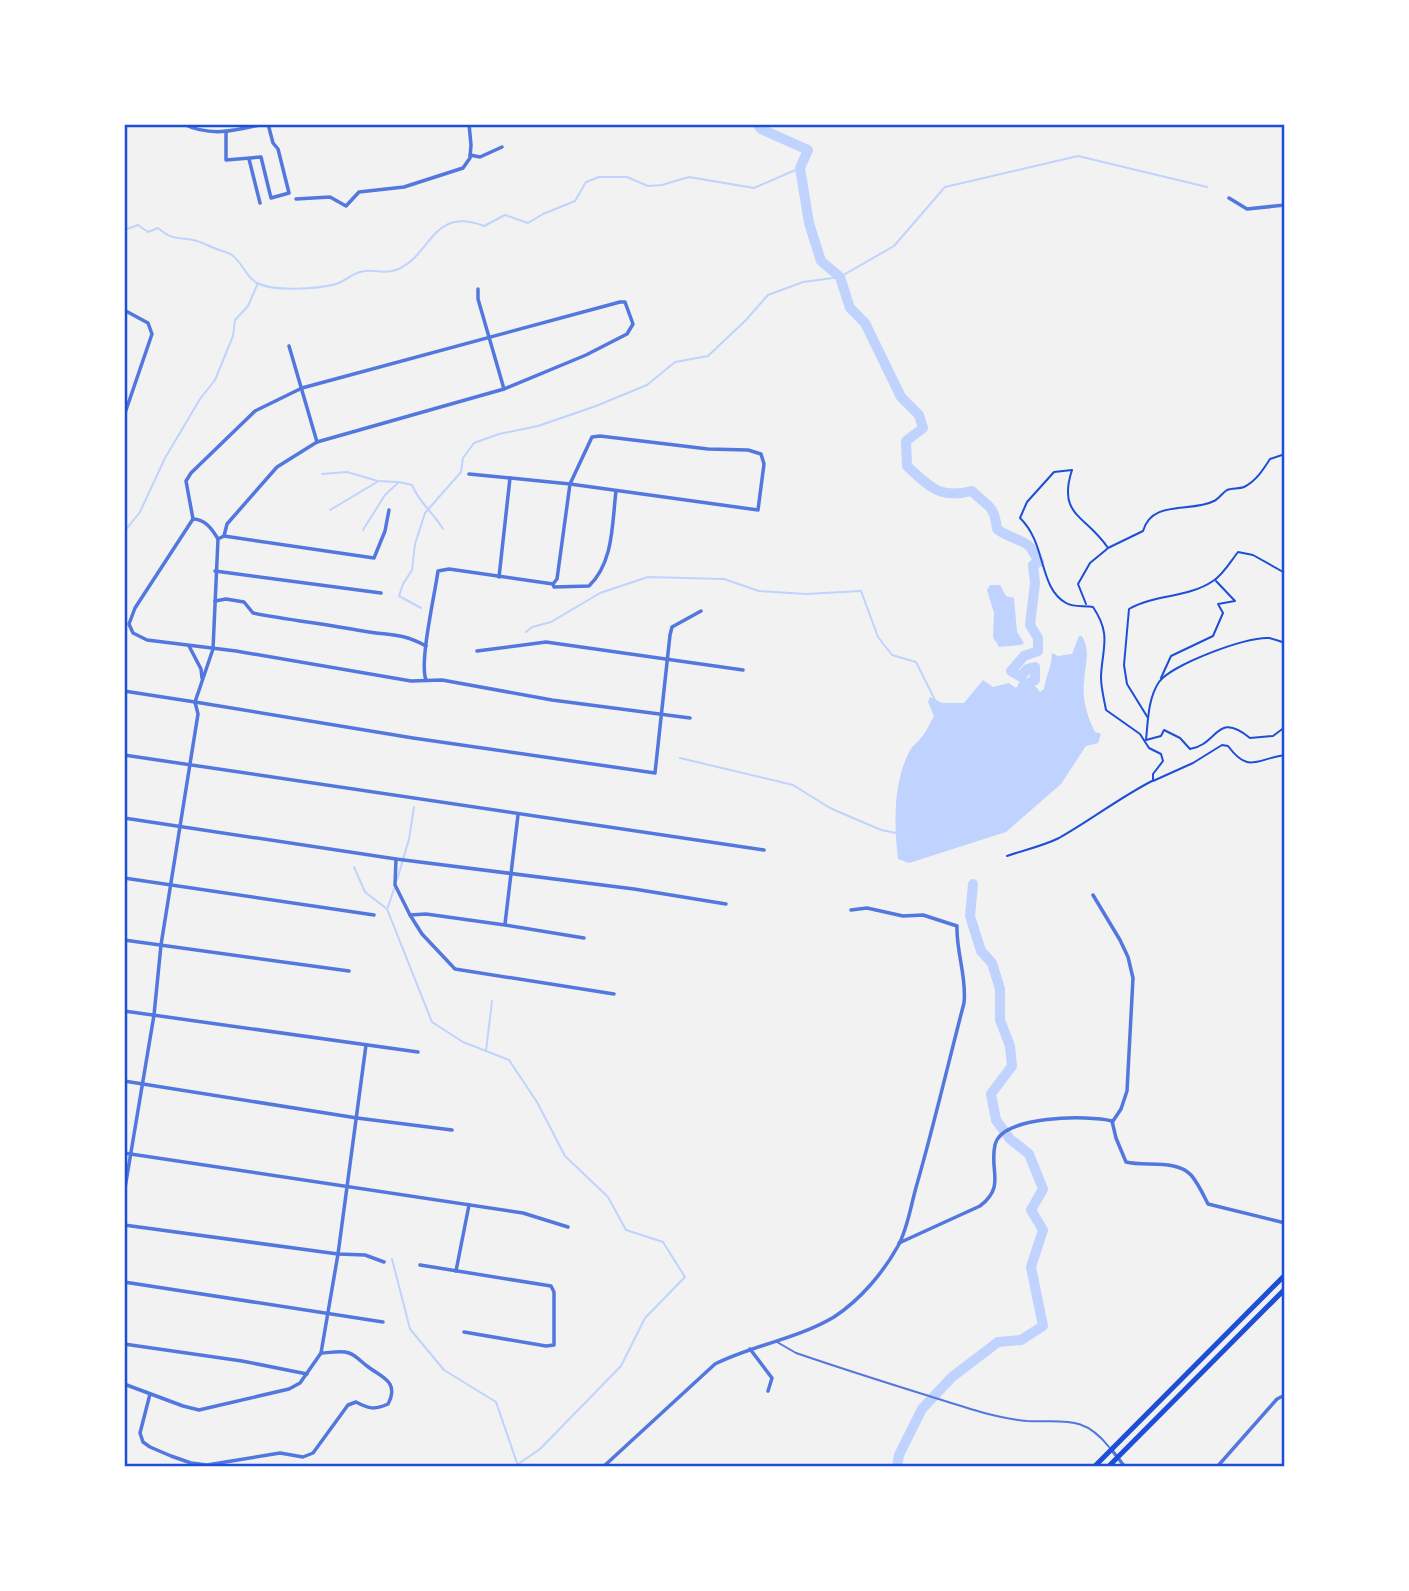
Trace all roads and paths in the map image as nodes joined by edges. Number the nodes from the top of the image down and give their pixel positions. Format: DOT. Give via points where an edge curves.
graph roads {
  1 [pos="183,124"];
  2 [pos="263,124"];
  3 [pos="268,124"];
  4 [pos="469,124"];
  5 [pos="226,133"];
  6 [pos="502,148"];
  7 [pos="470,155"];
  8 [pos="249,159"];
  9 [pos="1229,198"];
  10 [pos="296,199"];
  11 [pos="260,203"];
  12 [pos="1285,205"];
  13 [pos="478,289"];
  14 [pos="124,310"];
  15 [pos="489,338"];
  16 [pos="289,346"];
  17 [pos="302,388"];
  18 [pos="504,389"];
  19 [pos="124,416"];
  20 [pos="317,442"];
  21 [pos="1285,454"];
  22 [pos="469,474"];
  23 [pos="510,478"];
  24 [pos="570,484"];
  25 [pos="617,491"];
  26 [pos="389,509"];
  27 [pos="193,519"];
  28 [pos="224,536"];
  29 [pos="218,539"];
  30 [pos="1108,548"];
  31 [pos="215,570"];
  32 [pos="1285,573"];
  33 [pos="499,577"];
  34 [pos="1215,580"];
  35 [pos="553,584"];
  36 [pos="381,593"];
  37 [pos="215,601"];
  38 [pos="1087,606"];
  39 [pos="701,611"];
  40 [pos="1285,643"];
  41 [pos="189,646"];
  42 [pos="426,646"];
  43 [pos="213,649"];
  44 [pos="477,651"];
  45 [pos="667,659"];
  46 [pos="743,670"];
  47 [pos="202,678"];
  48 [pos="1161,679"];
  49 [pos="427,681"];
  50 [pos="124,691"];
  51 [pos="195,702"];
  52 [pos="660,713"];
  53 [pos="690,718"];
  54 [pos="1148,718"];
  55 [pos="1285,727"];
  56 [pos="1146,740"];
  57 [pos="124,755"];
  58 [pos="1285,755"];
  59 [pos="189,766"];
  60 [pos="1153,781"];
  61 [pos="518,815"];
  62 [pos="124,818"];
  63 [pos="180,826"];
  64 [pos="764,850"];
  65 [pos="1007,856"];
  66 [pos="396,859"];
  67 [pos="510,875"];
  68 [pos="124,878"];
  69 [pos="172,885"];
  70 [pos="1093,895"];
  71 [pos="726,904"];
  72 [pos="851,910"];
  73 [pos="374,915"];
  74 [pos="410,915"];
  75 [pos="505,925"];
  76 [pos="584,938"];
  77 [pos="124,940"];
  78 [pos="161,946"];
  79 [pos="349,971"];
  80 [pos="614,994"];
  81 [pos="124,1011"];
  82 [pos="154,1015"];
  83 [pos="366,1045"];
  84 [pos="418,1052"];
  85 [pos="124,1081"];
  86 [pos="143,1084"];
  87 [pos="357,1118"];
  88 [pos="1112,1121"];
  89 [pos="452,1129"];
  90 [pos="124,1153"];
  91 [pos="133,1154"];
  92 [pos="348,1187"];
  93 [pos="124,1194"];
  94 [pos="469,1205"];
  95 [pos="1285,1223"];
  96 [pos="124,1225"];
  97 [pos="568,1227"];
  98 [pos="900,1243"];
  99 [pos="338,1254"];
  100 [pos="384,1262"];
  101 [pos="420,1265"];
  102 [pos="456,1270"];
  103 [pos="1285,1275"];
  104 [pos="124,1282"];
  105 [pos="1285,1289"];
  106 [pos="326,1313"];
  107 [pos="383,1322"];
  108 [pos="464,1332"];
  109 [pos="776,1341"];
  110 [pos="124,1345"];
  111 [pos="750,1349"];
  112 [pos="320,1353"];
  113 [pos="307,1374"];
  114 [pos="124,1384"];
  115 [pos="768,1391"];
  116 [pos="150,1394"];
  117 [pos="1285,1395"];
  118 [pos="1111,1449"];
  119 [pos="1117,1458"];
  120 [pos="603,1467"];
  121 [pos="1094,1467"];
  122 [pos="1108,1467"];
  123 [pos="1125,1467"];
  124 [pos="1217,1467"];
  1 -- 5 [label="street"];
  2 -- 5 [label="street"];
  3 -- 8 [label="street" via="289,193 271,198 261,157"];
  4 -- 7 [label="street"];
  5 -- 8 [label="street" via="226,160"];
  6 -- 7 [label="street" via="480,157"];
  7 -- 10 [label="street" via="463,168 404,187 359,192 346,206 330,197"];
  8 -- 11 [label="street"];
  9 -- 12 [label="street" via="1247,209"];
  13 -- 15 [label="street"];
  14 -- 19 [label="street" via="148,323 152,334"];
  15 -- 17 [label="street"];
  15 -- 18 [label="street"];
  15 -- 18 [label="street" via="625,302 633,324 627,334 586,355"];
  16 -- 17 [label="street"];
  17 -- 20 [label="street"];
  17 -- 27 [label="street" via="255,411 191,473 186,481"];
  18 -- 20 [label="street"];
  20 -- 28 [label="street" via="277,467 227,524"];
  21 -- 30 [label="path" via="1269,459 1262,472 1242,487 1227,490 1214,501 1173,507 1155,515 1143,531"];
  22 -- 23 [label="street"];
  23 -- 24 [label="street"];
  23 -- 33 [label="street"];
  24 -- 25 [label="street"];
  24 -- 25 [label="street" via="592,437 600,436 748,450 761,454 764,464 758,510"];
  24 -- 35 [label="street"];
  25 -- 35 [label="street" via="606,562 597,578 589,586"];
  26 -- 28 [label="street" via="374,558"];
  27 -- 29 [label="street" via="200,519"];
  27 -- 41 [label="street" via="129,624 133,633 147,639"];
  28 -- 29 [label="street"];
  29 -- 31 [label="street"];
  30 -- 38 [label="path" via="1090,563 1078,584"];
  30 -- 38 [label="path" via="1070,507 1066,489 1072,470 1054,472 1027,502 1020,518 1030,527 1041,551 1053,592 1067,604"];
  31 -- 36 [label="street"];
  31 -- 37 [label="street"];
  32 -- 34 [label="path" via="1254,555 1238,552"];
  33 -- 35 [label="street"];
  33 -- 42 [label="street" via="449,569 438,572"];
  34 -- 48 [label="path" via="1235,601 1218,604 1223,613 1213,636 1171,656"];
  34 -- 54 [label="path" via="1129,608 1127,684"];
  37 -- 42 [label="street" via="244,602 253,613 285,619 399,634"];
  37 -- 43 [label="street"];
  38 -- 56 [label="path" via="1098,614 1106,641 1101,679 1106,710"];
  39 -- 45 [label="street" via="672,627"];
  40 -- 48 [label="path" via="1267,638 1235,643"];
  41 -- 43 [label="street"];
  41 -- 47 [label="street"];
  42 -- 49 [label="street"];
  43 -- 47 [label="street"];
  43 -- 49 [label="street"];
  44 -- 45 [label="street" via="546,642"];
  45 -- 46 [label="street"];
  45 -- 52 [label="street"];
  47 -- 51 [label="street"];
  48 -- 54 [label="path"];
  49 -- 52 [label="street"];
  50 -- 51 [label="street"];
  51 -- 52 [label="street" via="655,773"];
  51 -- 59 [label="street" via="198,714"];
  52 -- 53 [label="street"];
  54 -- 56 [label="path"];
  55 -- 56 [label="path" via="1273,736 1250,738 1230,726 1217,730 1199,748 1190,749 1164,730 1161,736"];
  56 -- 60 [label="path" via="1163,761"];
  57 -- 59 [label="street"];
  58 -- 60 [label="path" via="1250,764 1222,745"];
  59 -- 61 [label="street"];
  59 -- 63 [label="street"];
  60 -- 65 [label="path" via="1055,839"];
  61 -- 64 [label="street"];
  61 -- 67 [label="street"];
  62 -- 63 [label="street"];
  63 -- 66 [label="street"];
  63 -- 69 [label="street"];
  66 -- 67 [label="street"];
  66 -- 74 [label="street" via="394,885"];
  67 -- 71 [label="street"];
  67 -- 75 [label="street"];
  68 -- 69 [label="street"];
  69 -- 73 [label="street"];
  69 -- 78 [label="street"];
  70 -- 88 [label="street" via="1120,940 1133,978 1127,1091"];
  72 -- 98 [label="street" via="923,915 957,926 966,987"];
  74 -- 75 [label="street"];
  74 -- 80 [label="street" via="455,969"];
  75 -- 76 [label="street"];
  77 -- 78 [label="street"];
  78 -- 79 [label="street"];
  78 -- 82 [label="street"];
  81 -- 82 [label="street"];
  82 -- 83 [label="street"];
  82 -- 86 [label="street"];
  83 -- 84 [label="street"];
  83 -- 87 [label="street"];
  85 -- 86 [label="street"];
  86 -- 87 [label="street"];
  86 -- 91 [label="street"];
  87 -- 89 [label="street"];
  87 -- 92 [label="street"];
  88 -- 95 [label="street" via="1126,1162 1184,1170 1208,1204"];
  88 -- 98 [label="street" via="1074,1118 1008,1129 995,1146 995,1188 990,1198"];
  90 -- 91 [label="street"];
  91 -- 92 [label="street"];
  91 -- 93 [label="street"];
  92 -- 94 [label="street"];
  92 -- 99 [label="street"];
  94 -- 97 [label="street" via="523,1213"];
  94 -- 102 [label="street"];
  96 -- 99 [label="street"];
  98 -- 109 [label="street" via="881,1272 835,1316"];
  99 -- 100 [label="street" via="365,1255"];
  99 -- 106 [label="street"];
  101 -- 102 [label="street"];
  102 -- 108 [label="street" via="551,1286 554,1292 554,1345"];
  103 -- 118 [label="main road"];
  104 -- 106 [label="street"];
  105 -- 119 [label="main road"];
  106 -- 107 [label="street"];
  106 -- 112 [label="street"];
  109 -- 111 [label="street"];
  109 -- 118 [label="lane" via="796,1353 967,1409 1027,1420 1064,1420 1086,1427"];
  110 -- 113 [label="street"];
  111 -- 115 [label="street" via="772,1378"];
  111 -- 120 [label="street" via="715,1364"];
  112 -- 113 [label="street"];
  112 -- 116 [label="street" via="349,1353 390,1383 393,1392 388,1404 378,1408 356,1402 348,1405 313,1453 303,1457 280,1453 207,1465 150,1447 140,1433"];
  113 -- 116 [label="street" via="289,1390 199,1410"];
  114 -- 116 [label="street"];
  117 -- 124 [label="street"];
  118 -- 119 [label="street"];
  118 -- 121 [label="main road"];
  119 -- 122 [label="main road"];
  119 -- 123 [label="street"];
}
